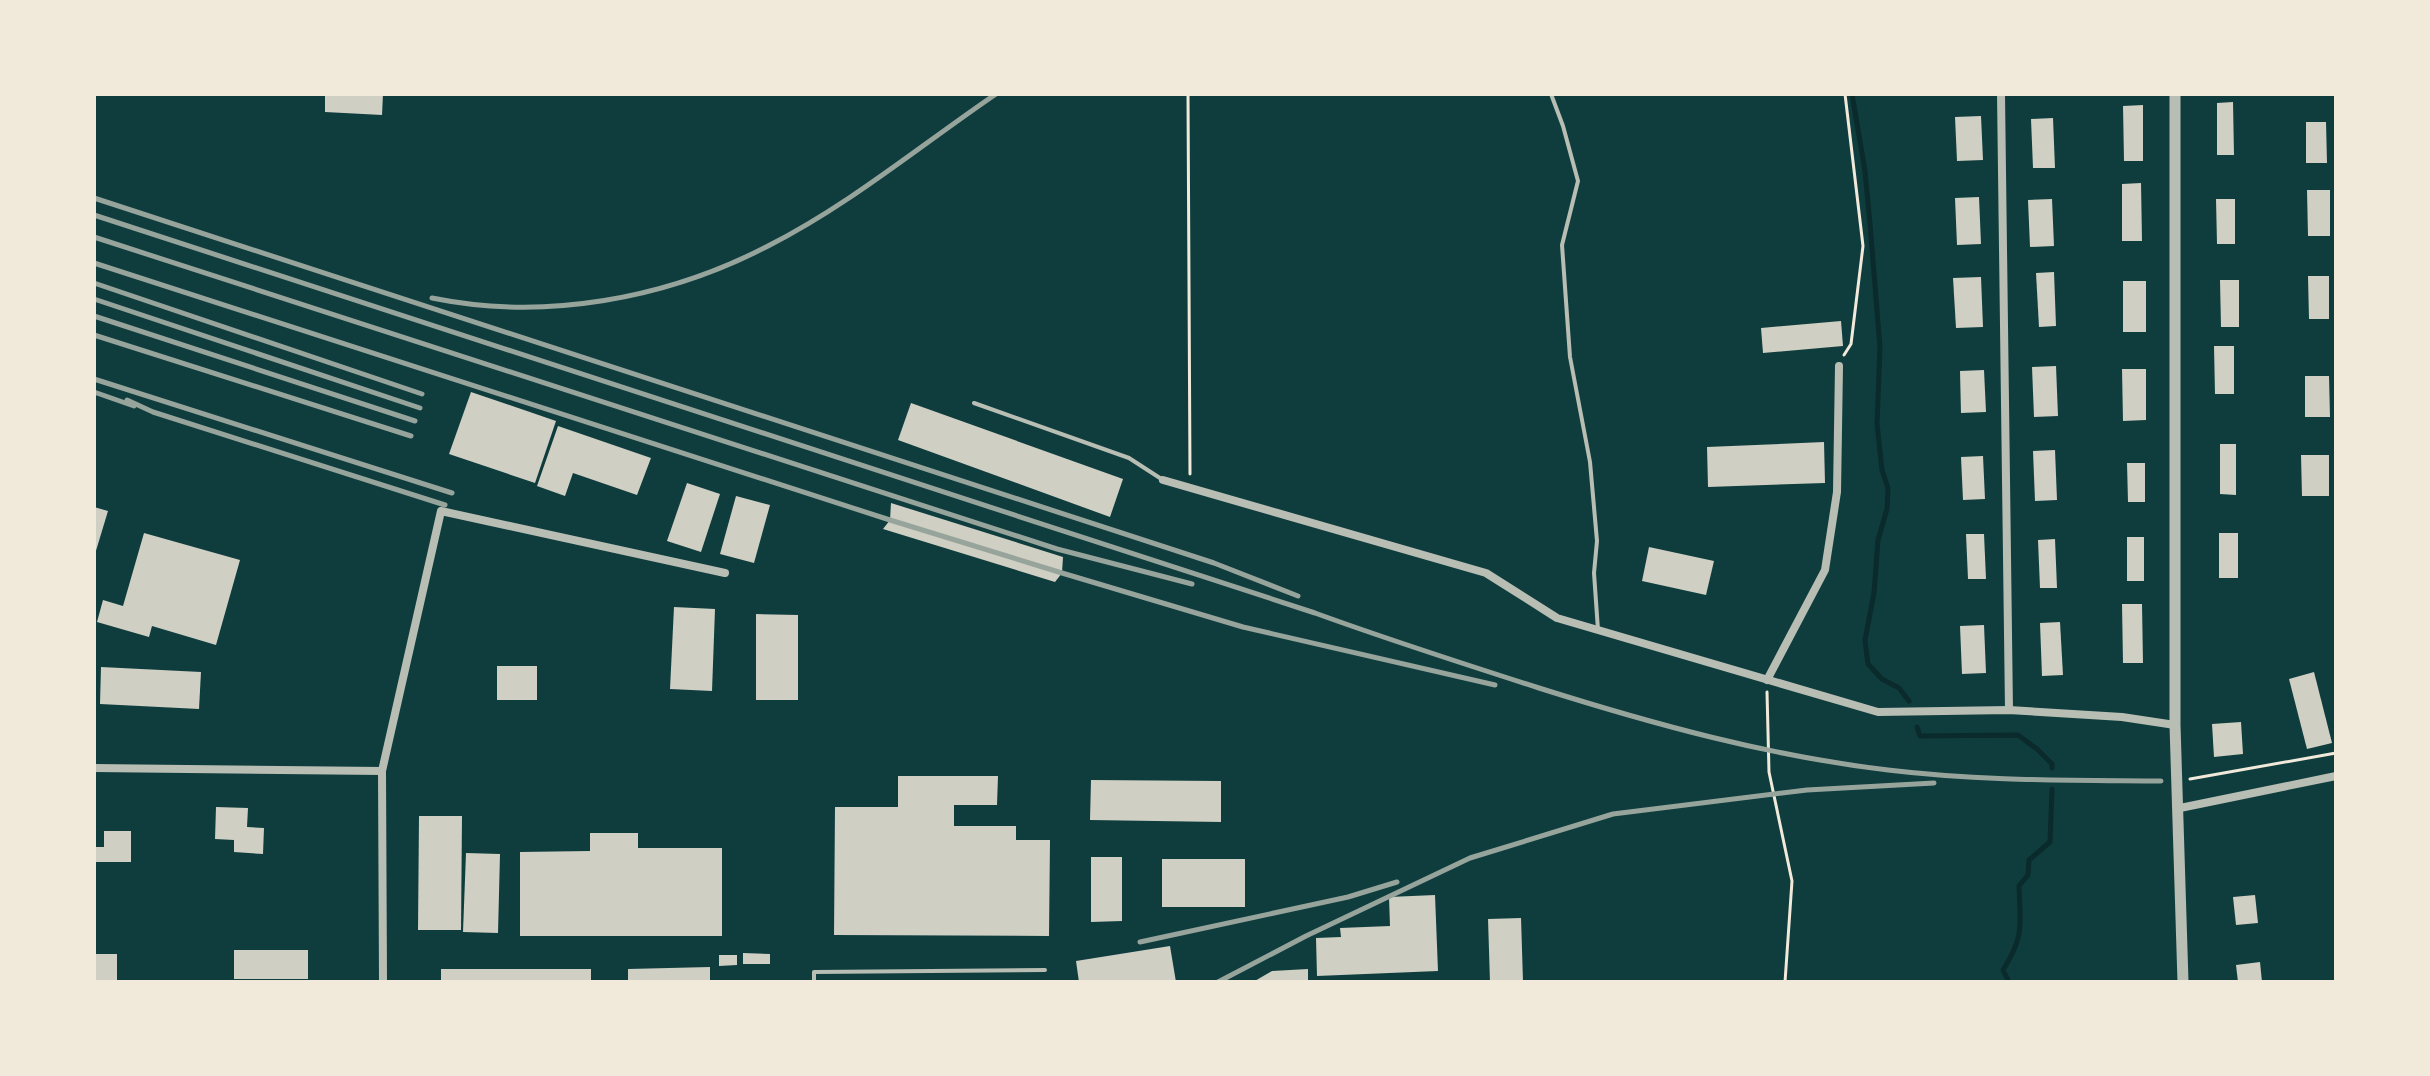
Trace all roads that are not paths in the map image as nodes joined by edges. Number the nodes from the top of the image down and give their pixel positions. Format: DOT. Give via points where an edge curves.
graph roads {
  1 [pos="1551,94"];
  2 [pos="2001,94"];
  3 [pos="2175,94"];
  4 [pos="1839,366"];
  5 [pos="974,403"];
  6 [pos="1163,480"];
  7 [pos="725,573"];
  8 [pos="1598,630"];
  9 [pos="1767,680"];
  10 [pos="2009,710"];
  11 [pos="2175,725"];
  12 [pos="94,768"];
  13 [pos="382,771"];
  14 [pos="2336,776"];
  15 [pos="2180,808"];
  16 [pos="1045,970"];
  17 [pos="383,982"];
  18 [pos="814,982"];
  19 [pos="2183,982"];
  1 -- 8 [label="lane" via="1578,181 1562,245 1570,357 1590,462"];
  2 -- 10 [label="street"];
  3 -- 11 [label="street"];
  4 -- 9 [label="street" via="1837,492 1825,570"];
  5 -- 6 [label="lane" via="1129,458"];
  6 -- 8 [label="street" via="1486,573 1557,618"];
  7 -- 13 [label="street" via="441,511"];
  8 -- 9 [label="street"];
  9 -- 10 [label="street" via="1878,712"];
  10 -- 11 [label="street"];
  11 -- 15 [label="street"];
  12 -- 13 [label="street"];
  13 -- 17 [label="street"];
  14 -- 15 [label="street"];
  15 -- 19 [label="street"];
  16 -- 18 [label="lane" via="814,972"];
}
